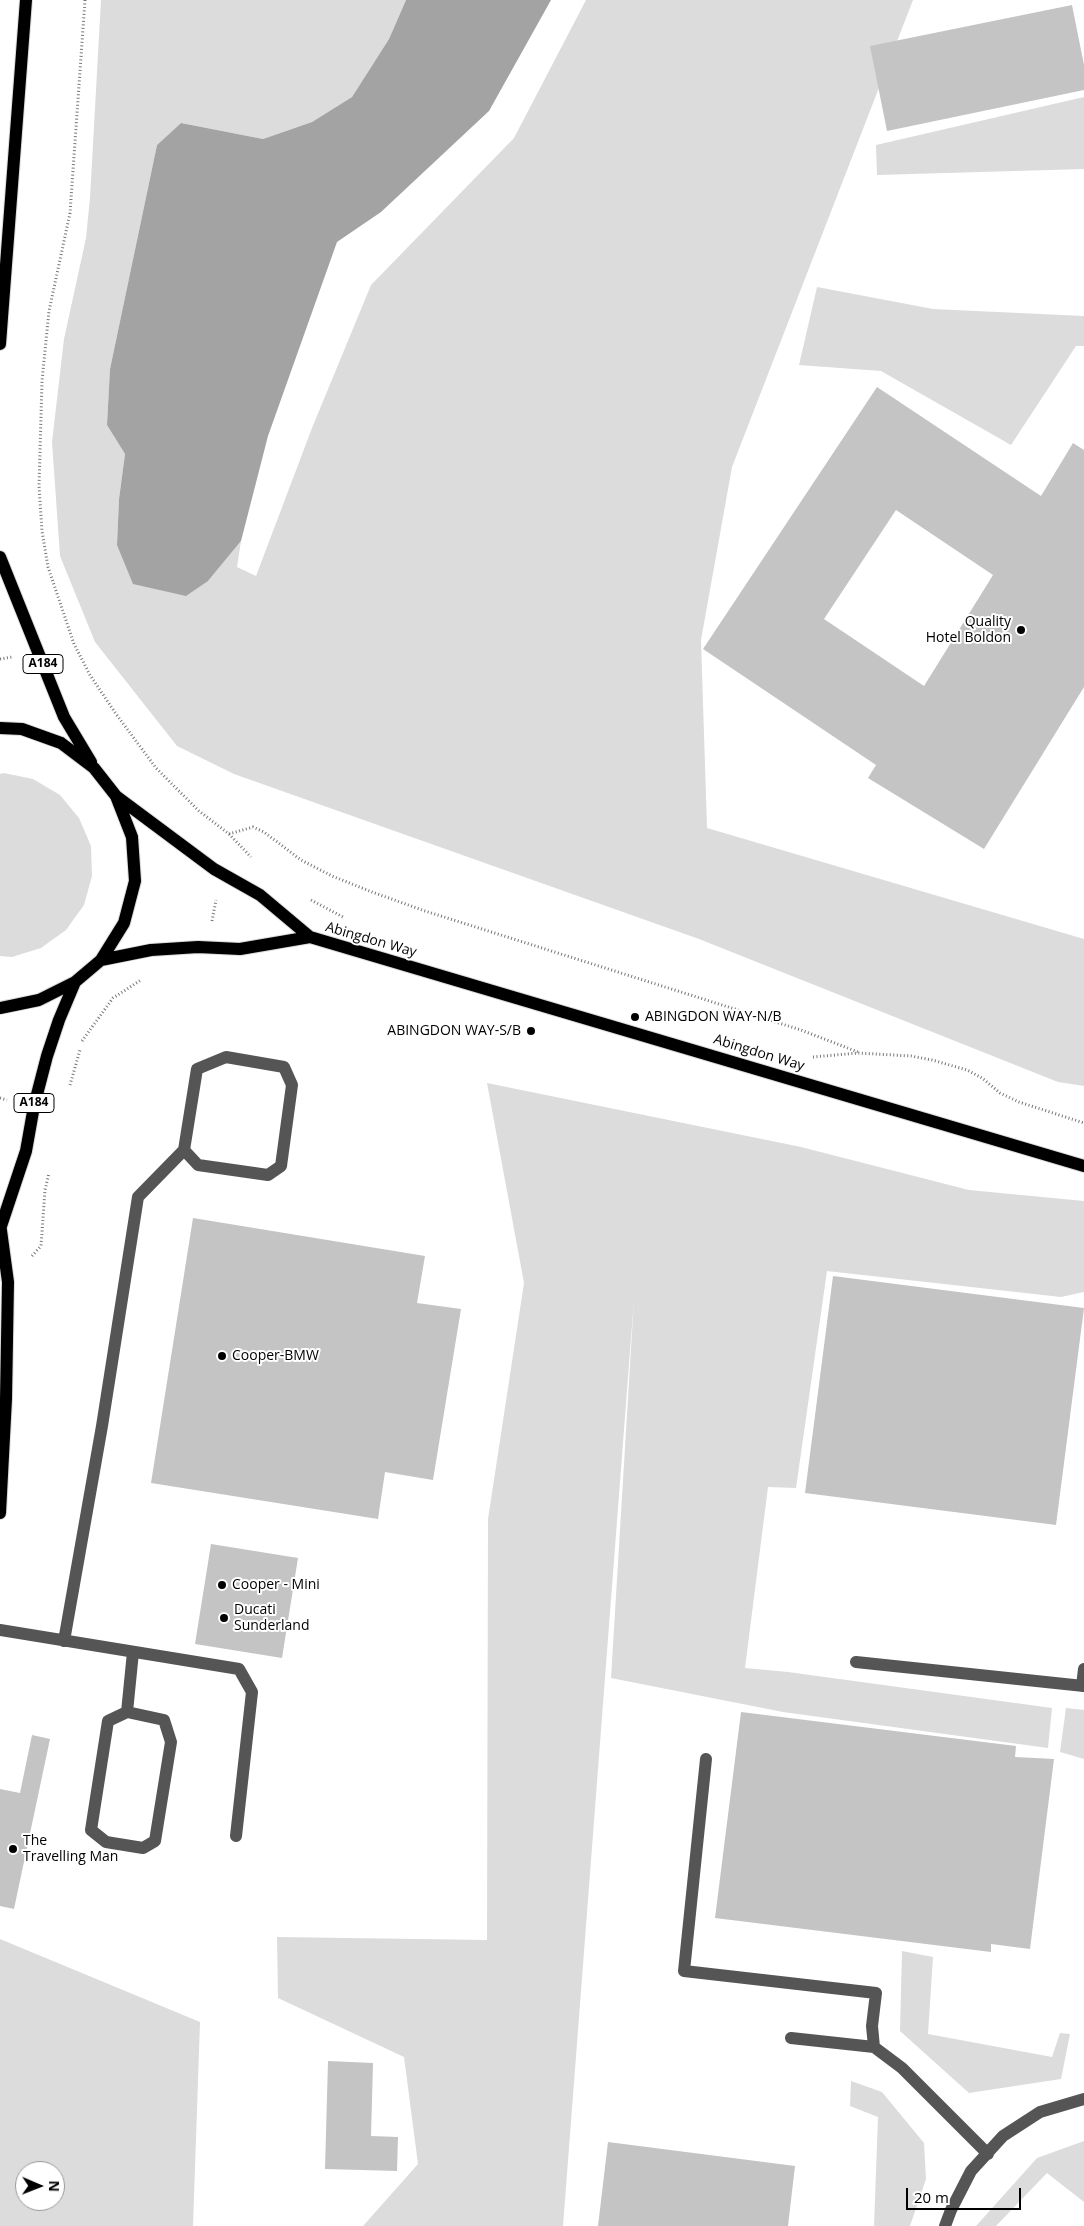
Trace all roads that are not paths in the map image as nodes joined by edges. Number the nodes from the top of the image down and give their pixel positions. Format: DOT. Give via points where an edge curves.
graph roads {
  1 [pos="26,0"];
  2 [pos="0,344"];
  3 [pos="0,557"];
  4 [pos="0,728"];
  5 [pos="94,768"];
  6 [pos="116,796"];
  7 [pos="310,937"];
  8 [pos="101,960"];
  9 [pos="75,982"];
  10 [pos="0,1008"];
  11 [pos="184,1150"];
  12 [pos="1084,1166"];
  13 [pos="1,1224"];
  14 [pos="0,1513"];
  15 [pos="0,1630"];
  16 [pos="64,1641"];
  17 [pos="133,1652"];
  18 [pos="856,1662"];
  19 [pos="1084,1669"];
  20 [pos="1083,1686"];
  21 [pos="127,1712"];
  22 [pos="706,1759"];
  23 [pos="236,1836"];
  24 [pos="791,2038"];
  25 [pos="874,2047"];
  26 [pos="1084,2099"];
  27 [pos="988,2154"];
  28 [pos="945,2226"];
  1 -- 2 [label="main road"];
  3 -- 5 [label="main road, A184" via="64,717"];
  4 -- 5 [label="main road" via="22,729 61,743"];
  5 -- 6 [label="main road"];
  6 -- 7 [label="main road, Abingdon Way" via="221,873 260,895"];
  6 -- 8 [label="main road" via="132,837 135,880 124,923"];
  7 -- 8 [label="main road, Abingdon Way" via="240,949 151,950"];
  7 -- 12 [label="main road, Abingdon Way"];
  8 -- 9 [label="main road"];
  9 -- 10 [label="main road" via="39,1000"];
  9 -- 13 [label="main road, A184" via="46,1056 26,1151"];
  11 -- 11 [label="lane" via="197,1070 226,1057 284,1067 292,1085 281,1166 268,1174 198,1165"];
  11 -- 16 [label="lane" via="138,1197"];
  13 -- 14 [label="main road, A184" via="8,1282"];
  15 -- 16 [label="lane"];
  16 -- 17 [label="lane"];
  17 -- 21 [label="lane"];
  17 -- 23 [label="lane" via="239,1669 252,1692"];
  18 -- 20 [label="lane"];
  19 -- 20 [label="lane"];
  21 -- 21 [label="lane" via="108,1721 91,1830 106,1842 143,1848 155,1841 171,1742 164,1720"];
  22 -- 25 [label="lane" via="684,1971 876,1993 872,2026"];
  24 -- 25 [label="lane"];
  25 -- 27 [label="lane" via="902,2068"];
  26 -- 27 [label="lane" via="1040,2112 1003,2136"];
  27 -- 28 [label="lane" via="971,2171"];
}
